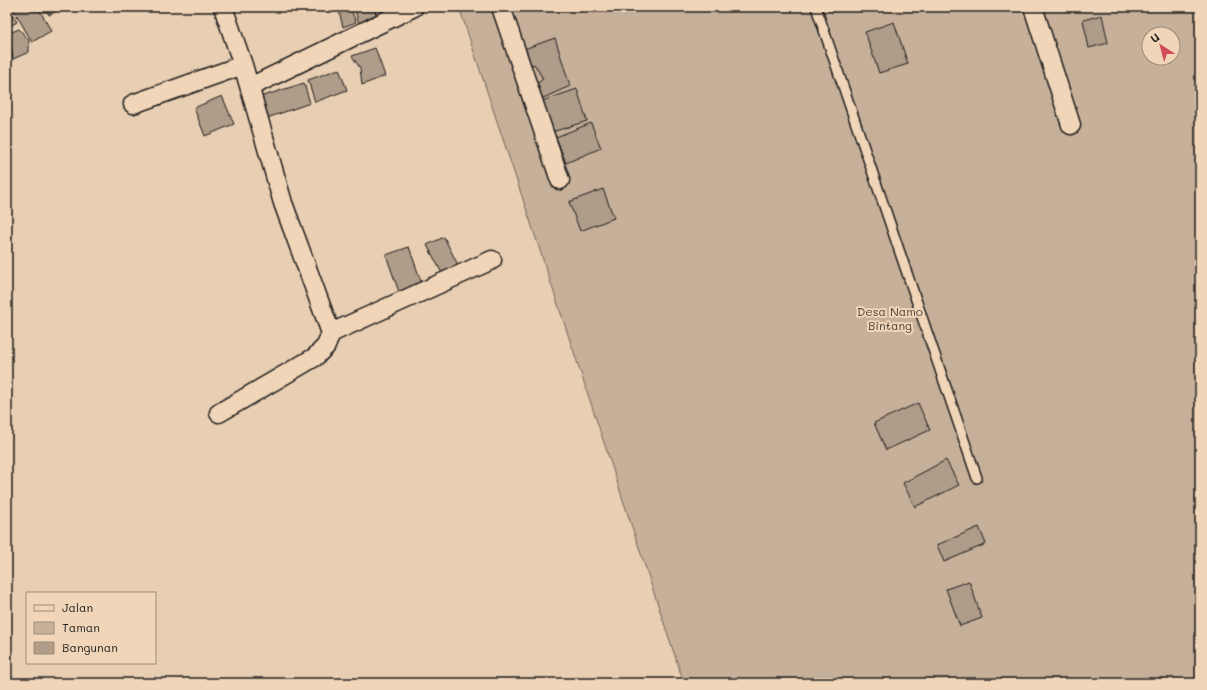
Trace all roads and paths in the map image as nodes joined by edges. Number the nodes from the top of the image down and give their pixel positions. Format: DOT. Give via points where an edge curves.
graph roads {
  1 [pos="223,7"];
  2 [pos="414,7"];
  3 [pos="501,7"];
  4 [pos="816,7"];
  5 [pos="1033,7"];
  6 [pos="243,65"];
  7 [pos="250,87"];
  8 [pos="133,104"];
  9 [pos="1071,125"];
  10 [pos="560,180"];
  11 [pos="492,260"];
  12 [pos="331,332"];
  13 [pos="219,413"];
  14 [pos="978,478"];
  1 -- 6 [label="street"];
  2 -- 7 [label="street"];
  3 -- 10 [label="street"];
  4 -- 14 [label="lane"];
  5 -- 9 [label="street"];
  6 -- 7 [label="street"];
  6 -- 8 [label="street"];
  7 -- 12 [label="street" via="283,203"];
  11 -- 12 [label="street"];
  12 -- 13 [label="street" via="326,346 315,357"];
}
